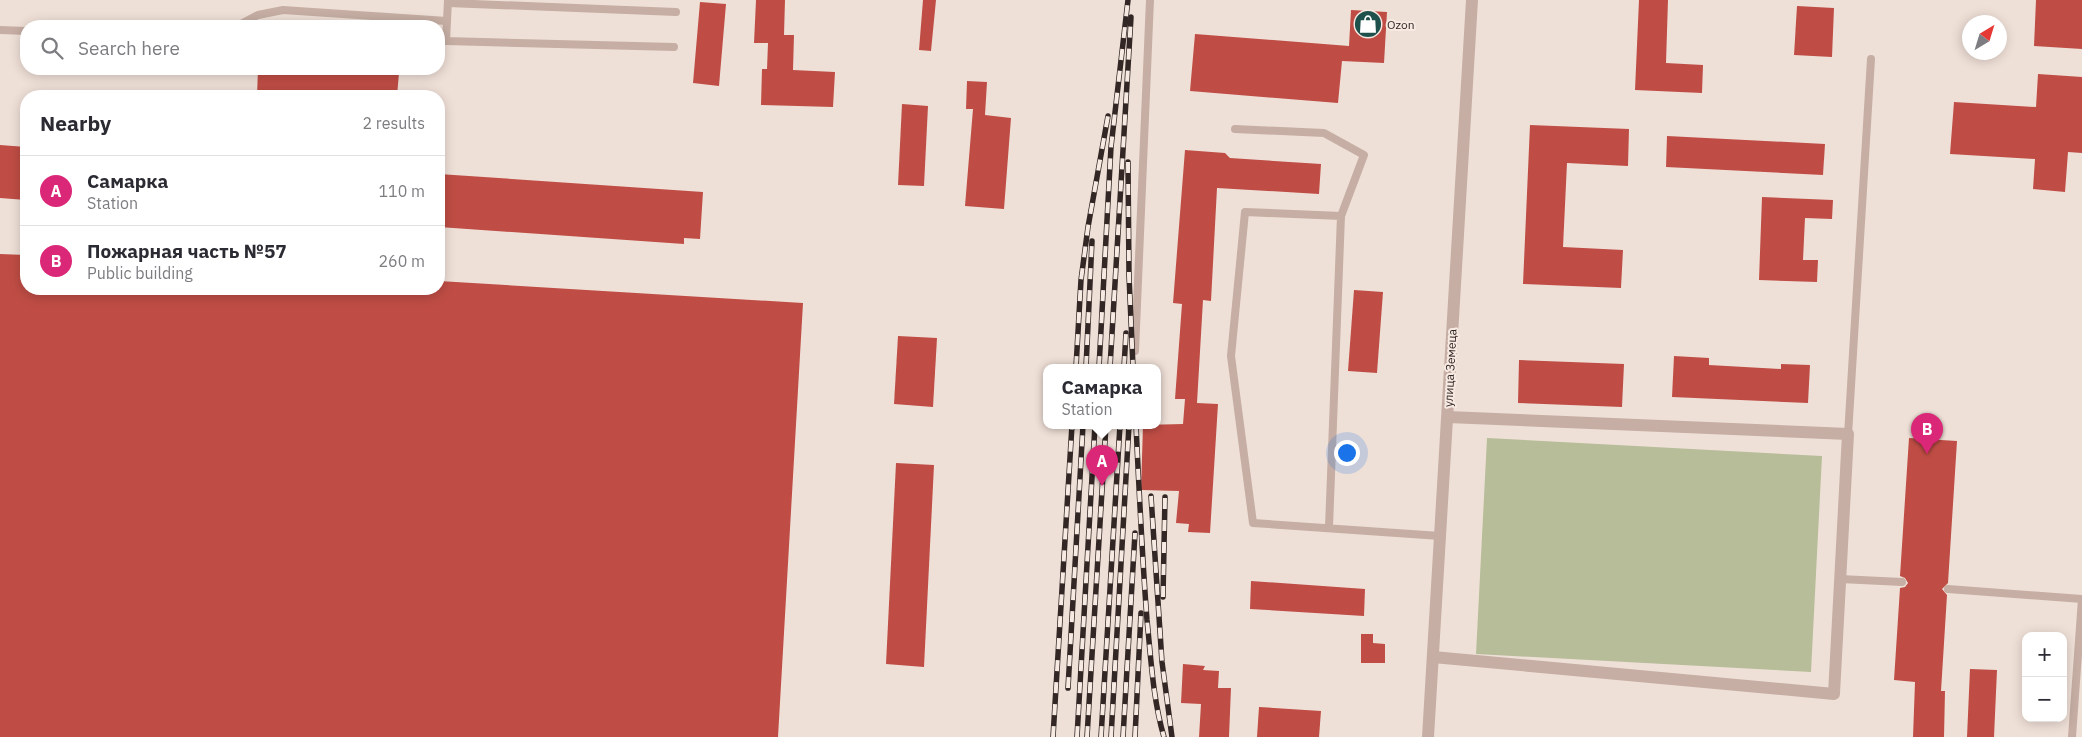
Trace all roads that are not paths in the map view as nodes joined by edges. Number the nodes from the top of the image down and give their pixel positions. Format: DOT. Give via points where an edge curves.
graph roads {
  1 [pos="1150,0"];
  2 [pos="1472,0"];
  3 [pos="448,2"];
  4 [pos="676,12"];
  5 [pos="248,20"];
  6 [pos="432,20"];
  7 [pos="447,21"];
  8 [pos="0,30"];
  9 [pos="20,31"];
  10 [pos="674,47"];
  11 [pos="1871,59"];
  12 [pos="1235,129"];
  13 [pos="1341,216"];
  14 [pos="1135,350"];
  15 [pos="1448,417"];
  16 [pos="1848,436"];
  17 [pos="1329,527"];
  18 [pos="1440,536"];
  19 [pos="1840,579"];
  20 [pos="1902,582"];
  21 [pos="1948,589"];
  22 [pos="2082,599"];
  23 [pos="1433,657"];
  24 [pos="1428,737"];
  25 [pos="2072,737"];
  1 -- 14 [label="lane"];
  2 -- 15 [label="street, улица Земеца"];
  3 -- 4 [label="lane"];
  3 -- 7 [label="lane"];
  5 -- 6 [label="lane" via="283,10"];
  7 -- 10 [label="lane" via="446,41"];
  8 -- 9 [label="lane"];
  11 -- 16 [label="lane"];
  12 -- 13 [label="lane" via="1324,133 1364,155"];
  13 -- 17 [label="lane"];
  13 -- 17 [label="lane" via="1245,212 1231,356 1253,523"];
  15 -- 16 [label="street"];
  15 -- 18 [label="street, улица Земеца"];
  16 -- 19 [label="street"];
  17 -- 18 [label="lane"];
  18 -- 23 [label="street, улица Земеца"];
  19 -- 20 [label="lane"];
  19 -- 23 [label="street" via="1834,694"];
  21 -- 22 [label="lane"];
  22 -- 25 [label="lane"];
  23 -- 24 [label="street, улица Земеца"];
}
